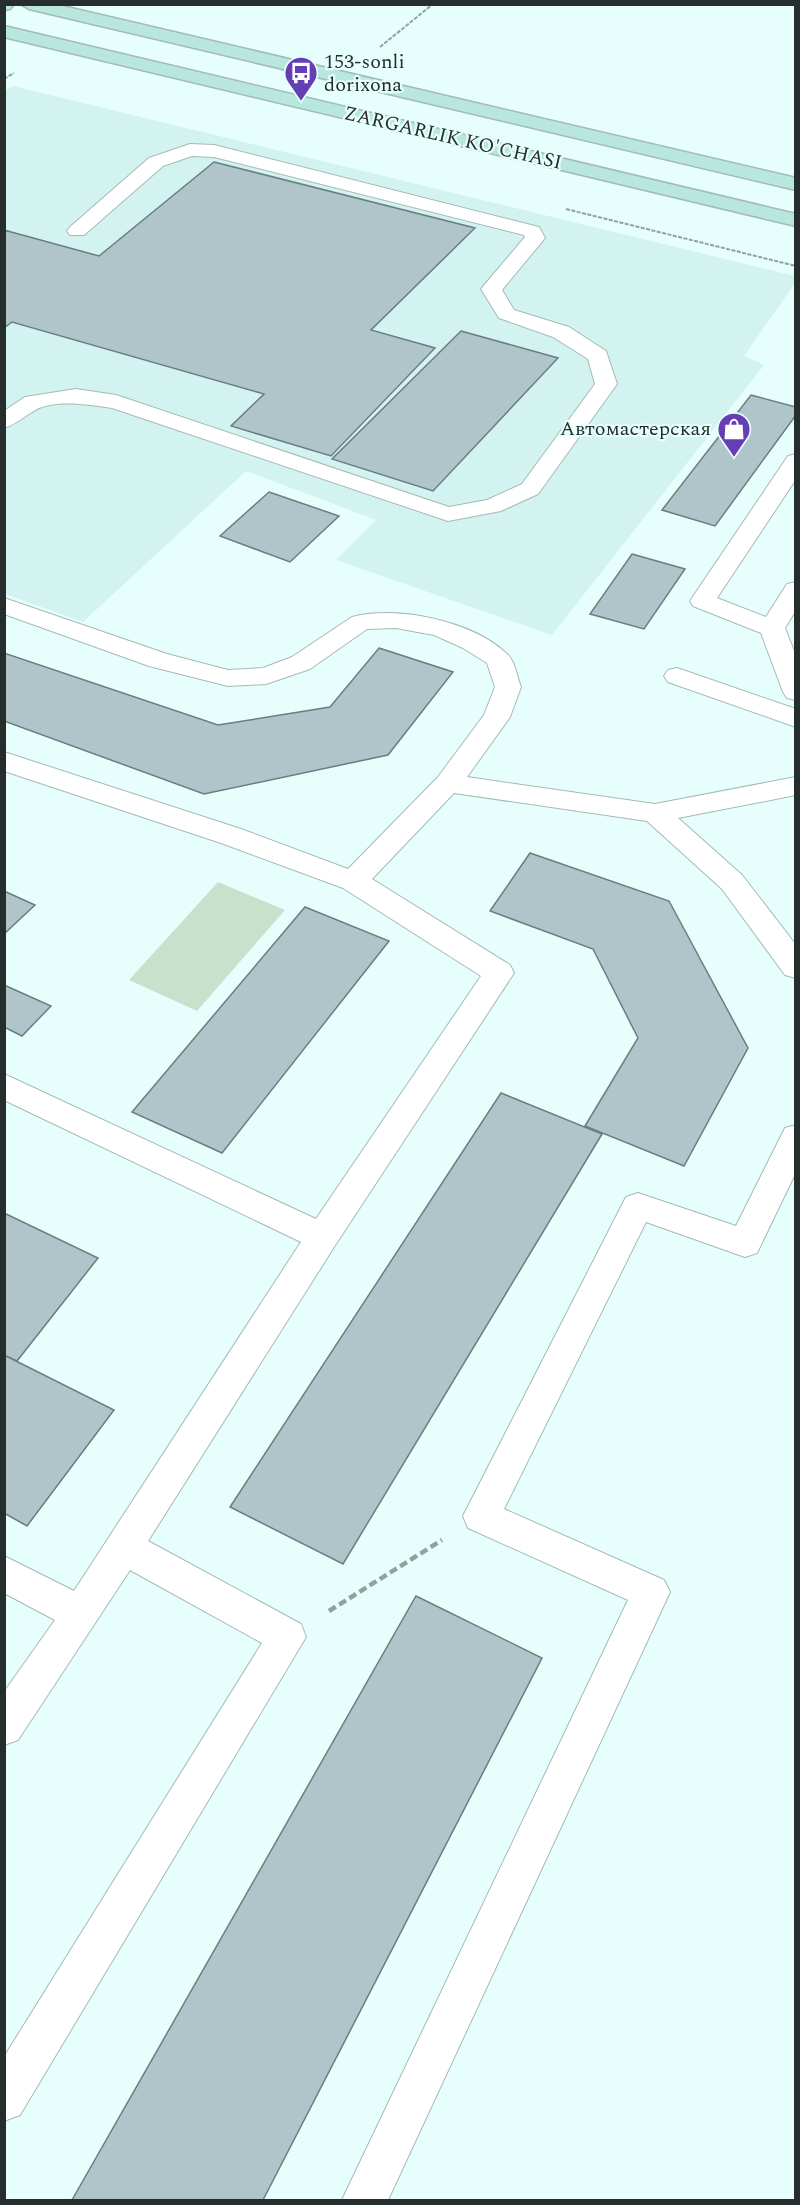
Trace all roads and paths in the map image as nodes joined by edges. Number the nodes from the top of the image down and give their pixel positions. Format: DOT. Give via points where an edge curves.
graph roads {
  1 [pos="434,4"];
  2 [pos="38,5"];
  3 [pos="4,31"];
  4 [pos="372,53"];
  5 [pos="795,184"];
  6 [pos="795,220"];
  7 [pos="78,231"];
  8 [pos="4,420"];
  9 [pos="795,461"];
  10 [pos="795,589"];
  11 [pos="4,605"];
  12 [pos="772,628"];
  13 [pos="677,676"];
  14 [pos="795,692"];
  15 [pos="795,719"];
  16 [pos="4,761"];
  17 [pos="448,783"];
  18 [pos="795,786"];
  19 [pos="655,813"];
  20 [pos="353,881"];
  21 [pos="795,967"];
  22 [pos="4,1086"];
  23 [pos="795,1137"];
  24 [pos="322,1236"];
  25 [pos="481,1516"];
  26 [pos="124,1547"];
  27 [pos="4,1573"];
  28 [pos="81,1614"];
  29 [pos="287,1637"];
  30 [pos="4,1726"];
  31 [pos="4,2099"];
  32 [pos="365,2200"];
  1 -- 4 [label="path"];
  2 -- 3 [label="main road"];
  2 -- 5 [label="main road, ZARGARLIK KO'CHASI"];
  3 -- 6 [label="main road, ZARGARLIK KO'CHASI"];
  7 -- 8 [label="lane" via="156,162 190,150 214,151 532,231 535,238 491,289 506,314 561,332 598,356 606,384 530,489 493,506 448,514 116,402 76,396 33,402"];
  9 -- 12 [label="lane" via="702,601"];
  10 -- 12 [label="lane"];
  11 -- 17 [label="lane" via="158,660 228,678 266,676 301,663 361,622 396,620 441,629 498,659 508,687 497,717"];
  12 -- 14 [label="lane"];
  13 -- 15 [label="lane"];
  16 -- 20 [label="lane"];
  17 -- 19 [label="lane"];
  17 -- 20 [label="lane"];
  18 -- 19 [label="lane"];
  19 -- 21 [label="lane" via="732,882"];
  20 -- 24 [label="lane" via="499,973"];
  22 -- 24 [label="lane"];
  23 -- 25 [label="lane" via="745,1243 638,1206"];
  24 -- 26 [label="lane"];
  25 -- 29 [label="path"];
  25 -- 32 [label="lane" via="651,1592"];
  26 -- 28 [label="lane"];
  26 -- 29 [label="lane"];
  27 -- 28 [label="lane"];
  28 -- 30 [label="lane"];
  29 -- 31 [label="lane"];
}
